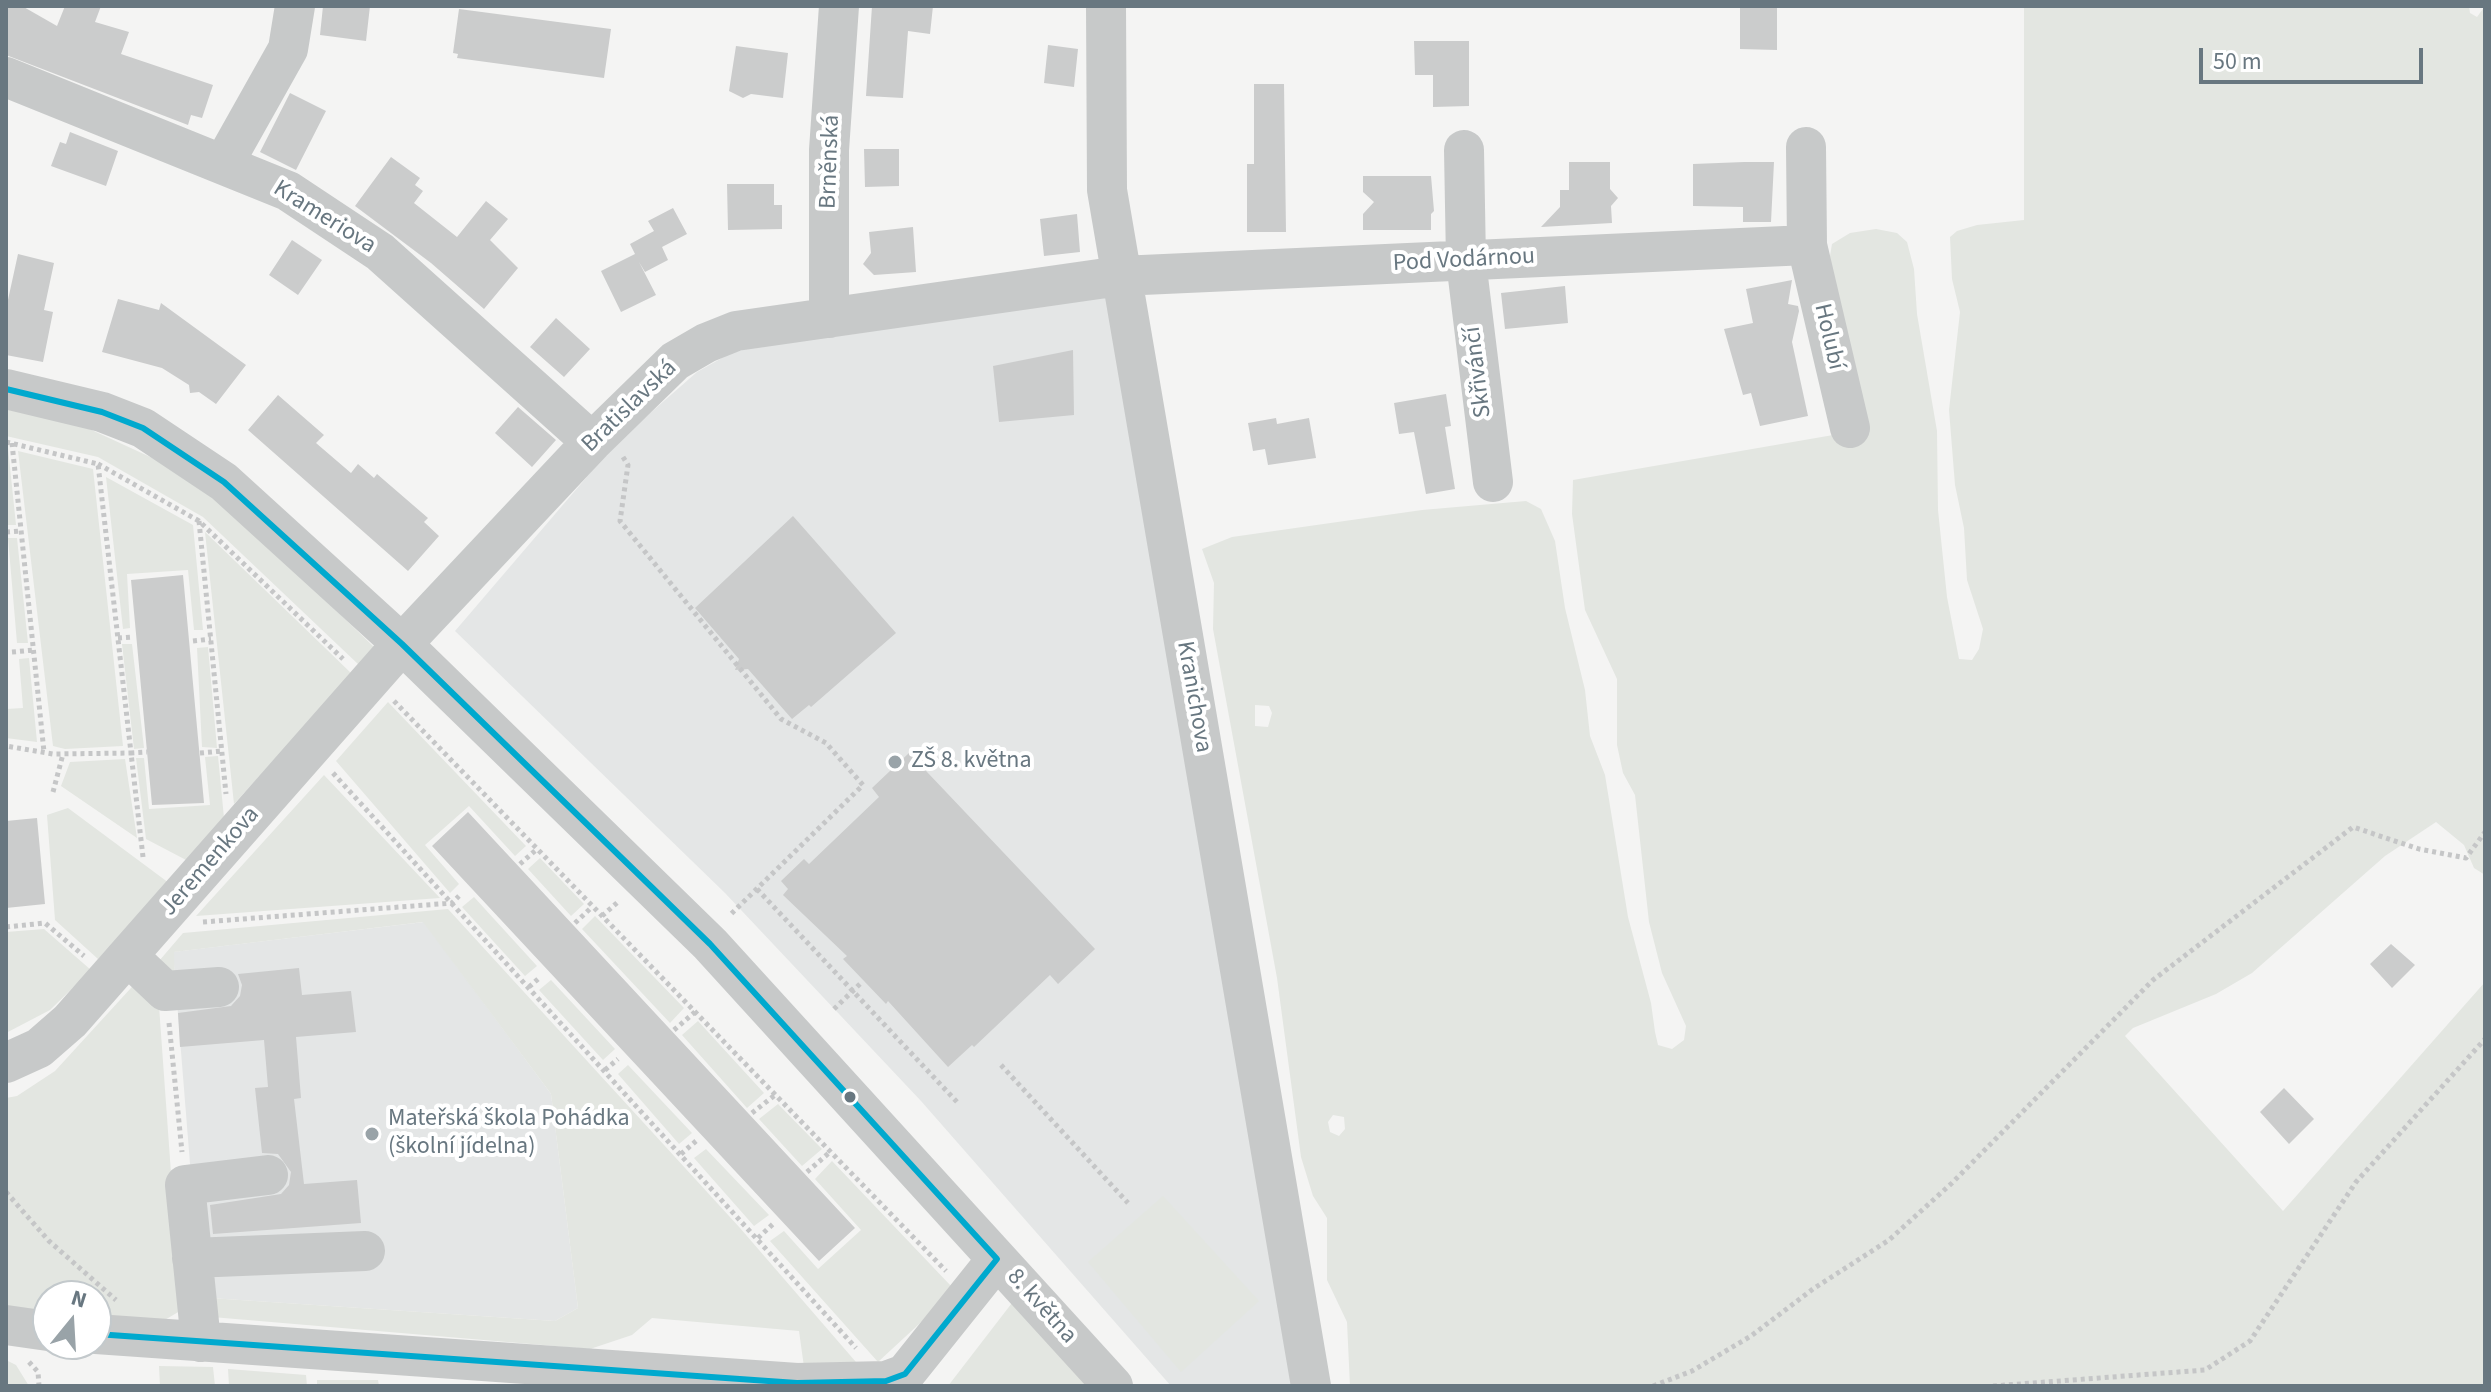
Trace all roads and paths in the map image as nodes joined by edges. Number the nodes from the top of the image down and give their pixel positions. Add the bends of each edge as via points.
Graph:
1 (295, 6) edge
2 (1106, 6) edge
3 (834, 7) edge
4 (6, 77) edge
5 (1806, 147) dead end
6 (1464, 150) dead end
7 (224, 163) junction
8 (1807, 245) junction
9 (1466, 261) junction
10 (1120, 276) junction
11 (829, 318) junction
12 (6, 389) edge
13 (1850, 428) dead end
14 (597, 436) junction
15 (9, 443) edge
16 (98, 464) junction
17 (1493, 482) dead end
18 (199, 521) junction
19 (21, 531) junction
20 (6, 532) edge
21 (132, 637) dead end
22 (118, 638) junction
23 (211, 639) junction
24 (193, 641) dead end
25 (402, 644) junction
26 (34, 650) junction
27 (12, 652) dead end
28 (348, 663) dead end
29 (387, 694) dead end
30 (6, 746) edge
31 (222, 751) junction
32 (44, 752) junction
33 (147, 752) dead end
34 (131, 753) junction
35 (200, 753) dead end
36 (63, 754) junction
37 (324, 763) dead end
38 (53, 792) dead end
39 (227, 805) dead end
40 (2485, 832) edge
41 (537, 849) junction
42 (143, 857) dead end
43 (520, 864) dead end
44 (757, 889) junction
45 (459, 896) dead end
46 (452, 903) junction
47 (592, 907) junction
48 (724, 921) dead end
49 (192, 923) dead end
50 (575, 923) dead end
51 (6, 927) edge
52 (128, 956) junction
53 (86, 958) dead end
54 (538, 979) dead end
55 (861, 983) dead end
56 (219, 987) dead end
57 (529, 987) junction
58 (165, 991) junction
59 (853, 991) junction
60 (834, 1009) dead end
61 (695, 1012) junction
62 (674, 1030) dead end
63 (2485, 1039) edge
64 (618, 1059) dead end
65 (6, 1063) edge
66 (1001, 1065) dead end
67 (605, 1070) junction
68 (775, 1095) junction
69 (958, 1103) dead end
70 (752, 1113) dead end
71 (696, 1141) dead end
72 (830, 1152) junction
73 (681, 1154) junction
74 (807, 1172) dead end
75 (268, 1175) dead end
76 (185, 1185) junction
77 (6, 1192) edge
78 (1128, 1203) dead end
79 (774, 1223) dead end
80 (758, 1238) junction
81 (365, 1251) dead end
82 (192, 1258) junction
83 (997, 1259) junction
84 (968, 1294) junction
85 (127, 1311) dead end
86 (6, 1325) edge
87 (32, 1329) edge
88 (112, 1335) edge
89 (201, 1342) junction
90 (886, 1381) junction
91 (1113, 1386) edge
92 (1311, 1386) edge
93 (1653, 1386) edge
94 (1993, 1386) edge

1 - 7 street via 288,49
2 - 10 street, Kranichova via 1107,190
3 - 11 street, Brněnská
4 - 7 street, Krameriova
5 - 8 street, Holubí
6 - 9 street, Skřivánčí
7 - 14 street, Krameriova via 288,191 380,252
8 - 9 street, Pod Vodárnou
8 - 13 street, Holubí
9 - 10 street, Pod Vodárnou
9 - 17 street, Skřivánčí
10 - 11 street, Bratislavská
10 - 92 street, Kranichova
11 - 14 street, Bratislavská via 736,331 706,343 675,361
12 - 25 street, 8. května via 102,412 178,448 224,482
14 - 25 street, Bratislavská
14 - 44 path via 628,465 620,521 781,719 826,743 863,785
15 - 16 path
15 - 19 path
16 - 18 path
16 - 22 path
18 - 23 path
18 - 28 path
19 - 20 path
19 - 26 path
21 - 22 path
22 - 34 path
23 - 24 path
23 - 31 path
25 - 52 street, Jeremenkova
25 - 83 street, 8. května via 710,944
26 - 27 path
26 - 32 path
29 - 41 path
30 - 32 path
31 - 35 path
31 - 39 path
32 - 36 path
33 - 34 path
34 - 36 path
34 - 42 path
36 - 38 path
37 - 46 path
40 - 93 path via 2466,858 2353,827 2153,980 1889,1240 1751,1336 1692,1371
41 - 43 path
41 - 47 path
44 - 48 path
44 - 59 path
45 - 46 path
46 - 49 path
46 - 57 path
47 - 50 path
47 - 61 path
51 - 53 path via 45,923
52 - 58 street
52 - 65 street, Jeremenkova via 70,1021 39,1048
54 - 57 path
55 - 59 path
56 - 58 street
57 - 67 path
58 - 76 path
59 - 60 path
59 - 69 path
61 - 62 path
61 - 68 path
63 - 94 path via 2356,1182 2250,1341 2205,1370
64 - 67 path
66 - 78 path
67 - 73 path
68 - 70 path
68 - 72 path
71 - 73 path
72 - 74 path
72 - 84 path
73 - 80 path
75 - 76 street
76 - 82 street
77 - 85 path via 49,1241
79 - 80 path
80 - 90 path
81 - 82 street
82 - 89 street
83 - 84 street
83 - 91 street, 8. května
84 - 90 street via 905,1374
86 - 87 street
88 - 89 street
89 - 90 street via 797,1383

